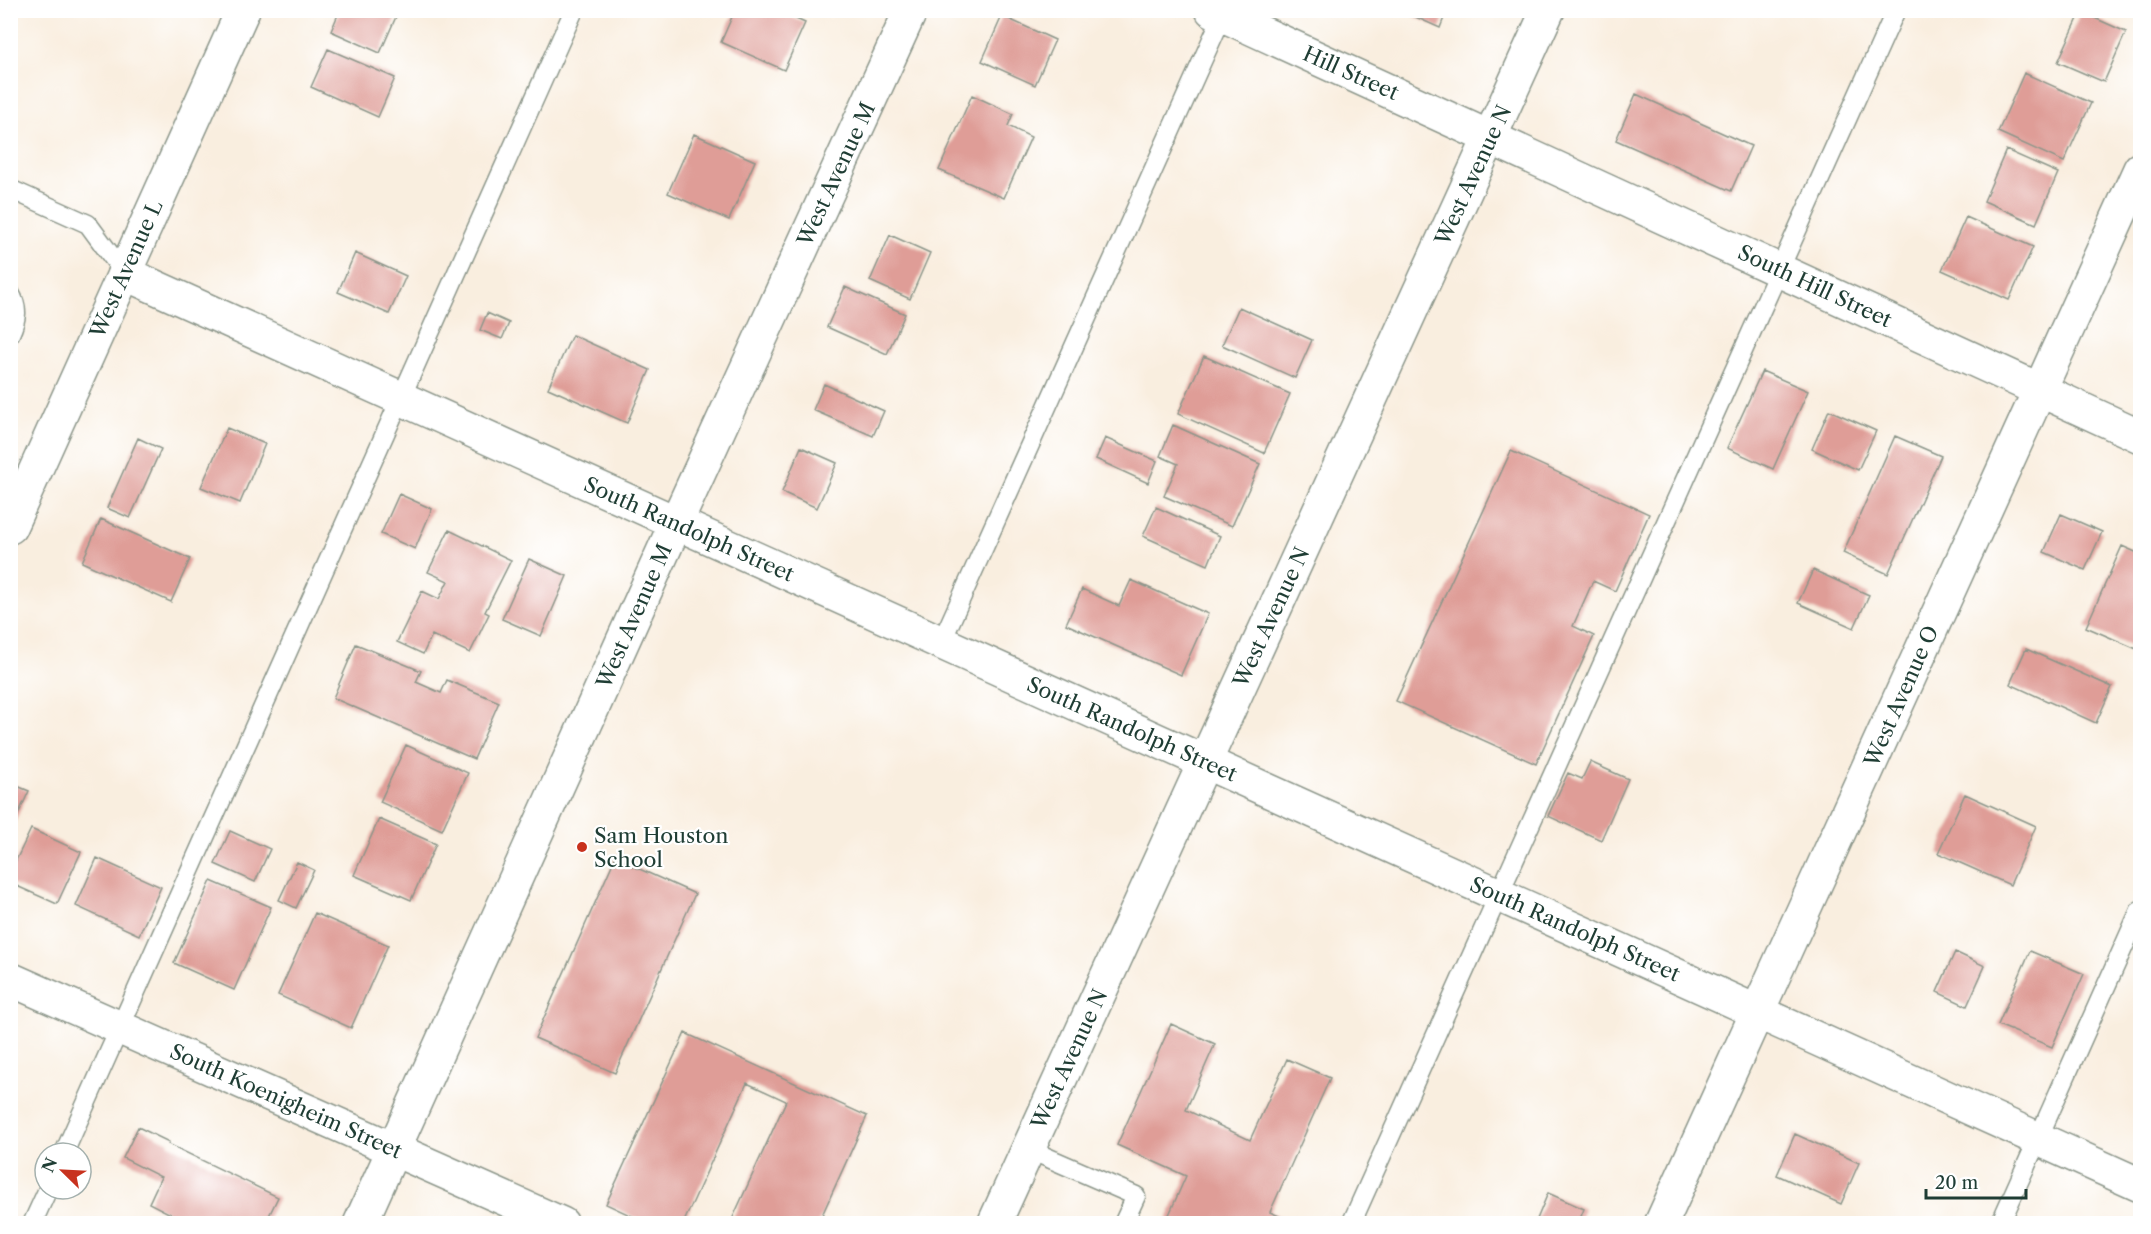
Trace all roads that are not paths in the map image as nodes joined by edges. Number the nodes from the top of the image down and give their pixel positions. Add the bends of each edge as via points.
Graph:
1 (243, 10) edge
2 (574, 10) edge
3 (911, 10) edge
4 (1548, 10) edge
5 (1896, 10) edge
6 (1220, 12) edge
7 (1490, 136) junction
8 (2140, 170) edge
9 (10, 189) edge
10 (1779, 270) junction
11 (124, 273) junction
12 (10, 293) edge
13 (10, 334) edge
14 (2040, 390) junction
15 (401, 399) junction
16 (2140, 436) edge
17 (676, 523) junction
18 (10, 527) edge
19 (941, 643) junction
20 (1205, 762) junction
21 (1498, 895) junction
22 (2140, 910) edge
23 (10, 979) edge
24 (1757, 1012) junction
25 (120, 1027) junction
26 (2038, 1138) junction
27 (69, 1141) edge
28 (394, 1149) junction
29 (1028, 1149) junction
30 (2140, 1185) edge
31 (43, 1201) edge
32 (32, 1224) edge
33 (360, 1224) edge
34 (562, 1224) edge
35 (994, 1224) edge
36 (1123, 1224) edge
37 (1351, 1224) edge
38 (1661, 1224) edge
39 (2000, 1224) edge

1 - 11 street, West Avenue L
2 - 15 lane
3 - 17 street, West Avenue M
4 - 7 street, West Avenue N
5 - 10 lane
6 - 7 street, Hill Street
6 - 19 lane
7 - 10 street, South Hill Street
7 - 20 street, West Avenue N
8 - 14 street, West Avenue O
9 - 11 lane via 88,224
10 - 14 street, South Hill Street
10 - 21 lane
11 - 15 street, South Randolph Street
11 - 18 street, West Avenue L
12 - 13 lane via 17,307
14 - 16 street, South Hill Street
14 - 24 street, West Avenue O
15 - 17 street, South Randolph Street
15 - 25 lane
17 - 19 street, South Randolph Street
17 - 28 street, West Avenue M
19 - 20 street, South Randolph Street
20 - 21 street, South Randolph Street
20 - 29 street, West Avenue N
21 - 24 street, South Randolph Street
21 - 37 lane
22 - 26 lane
23 - 25 street, South Koenigheim Street
24 - 26 street, South Randolph Street
24 - 38 street, West Avenue O
25 - 27 lane
25 - 28 street, South Koenigheim Street
26 - 30 street, South Randolph Street
26 - 39 lane
28 - 33 street, West Avenue M
28 - 34 street, South Koenigheim Street
29 - 35 street, West Avenue N
29 - 36 lane via 1136,1196
31 - 32 lane

